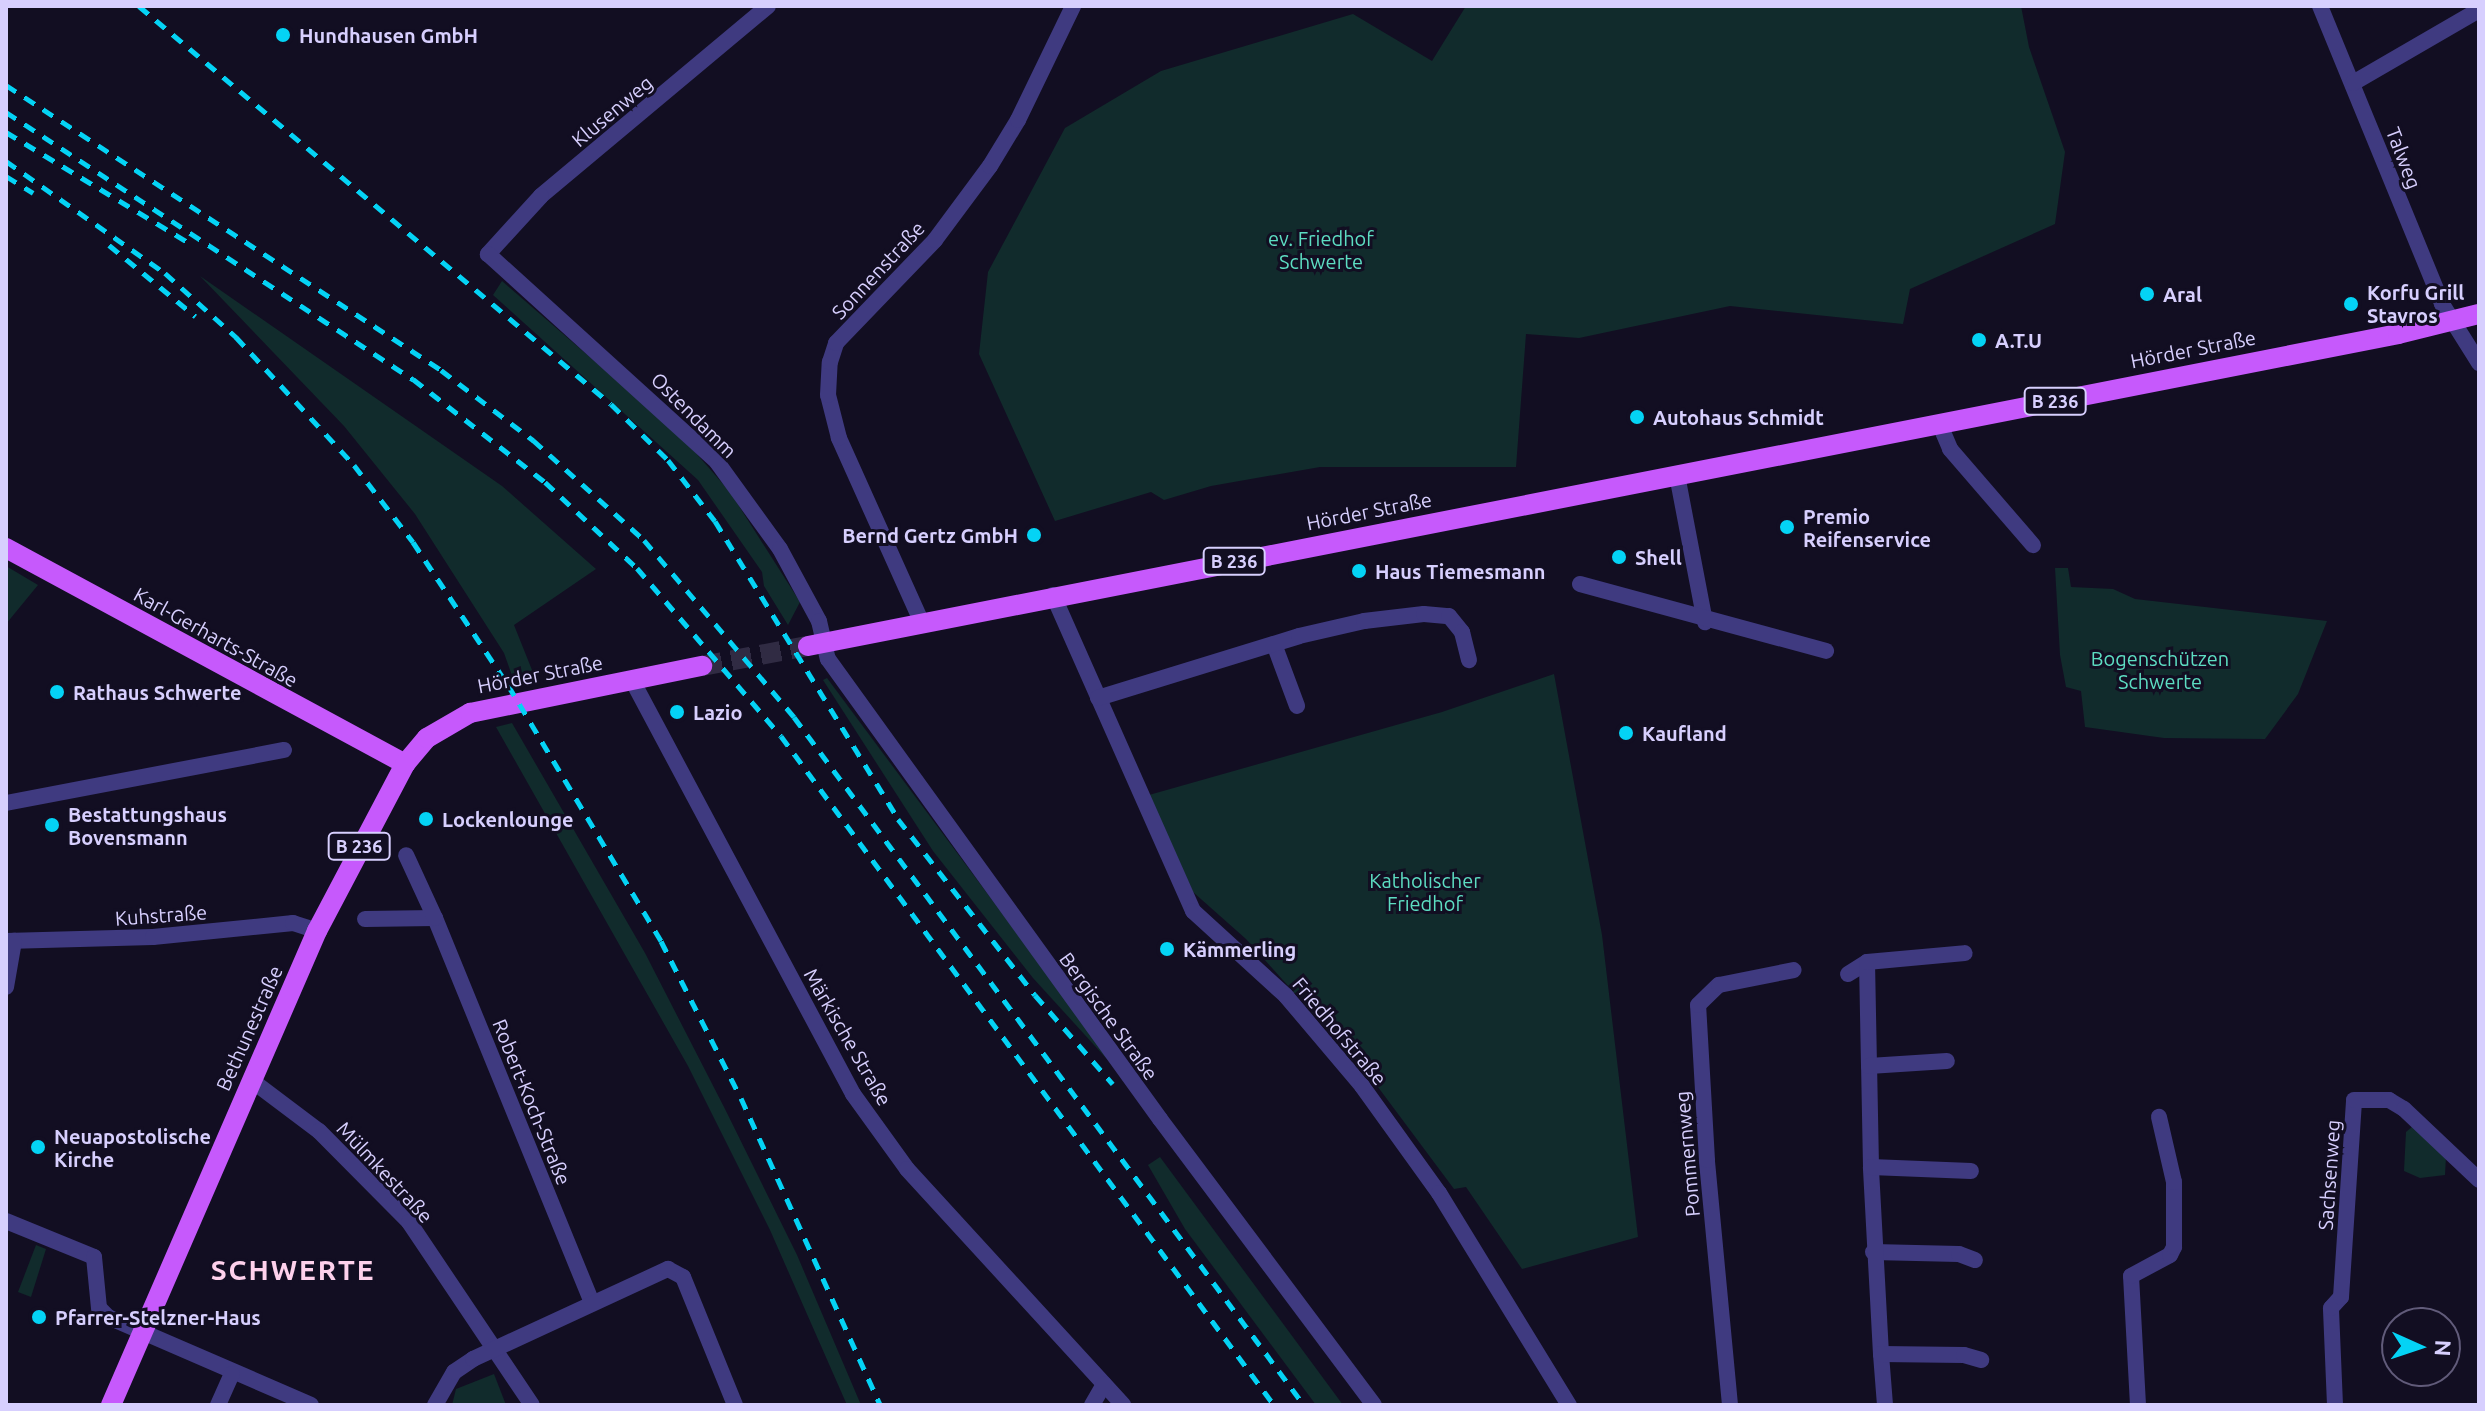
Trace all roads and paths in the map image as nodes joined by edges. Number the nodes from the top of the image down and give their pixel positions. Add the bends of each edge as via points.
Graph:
1 (768, 6) edge
2 (1073, 6) edge
3 (2320, 6) edge
4 (2479, 10) edge
5 (2353, 83) junction
6 (488, 254) joint
7 (2479, 314) edge
8 (2479, 321) edge
9 (2455, 322) junction
10 (2479, 363) edge
11 (1940, 425) junction
12 (1677, 475) junction
13 (2033, 545) dead end
14 (6, 548) edge
15 (1580, 584) dead end
16 (1053, 595) junction
17 (1705, 622) junction
18 (922, 623) junction
19 (816, 644) junction
20 (1274, 644) junction
21 (1826, 651) dead end
22 (1469, 660) dead end
23 (702, 666) tunnel mouth
24 (632, 680) junction
25 (1098, 698) junction
26 (1297, 706) dead end
27 (284, 750) dead end
28 (405, 764) junction
29 (6, 803) edge
30 (406, 855) dead end
31 (435, 918) junction
32 (365, 919) dead end
33 (317, 931) junction
34 (10, 941) edge
35 (1965, 953) dead end
36 (1867, 962) junction
37 (1794, 970) dead end
38 (1848, 974) dead end
39 (6, 987) edge
40 (1947, 1061) dead end
41 (1869, 1066) junction
42 (251, 1080) junction
43 (2159, 1117) dead end
44 (1871, 1167) junction
45 (1971, 1171) dead end
46 (2479, 1180) edge
47 (6, 1221) edge
48 (1873, 1252) junction
49 (1975, 1260) dead end
50 (591, 1301) junction
51 (142, 1334) junction
52 (495, 1351) junction
53 (1881, 1354) junction
54 (1981, 1360) dead end
55 (232, 1374) junction
56 (1104, 1384) junction
57 (111, 1405) edge
58 (218, 1405) edge
59 (311, 1405) edge
60 (435, 1405) edge
61 (532, 1405) edge
62 (735, 1405) edge
63 (1092, 1405) edge
64 (1123, 1405) edge
65 (1374, 1405) edge
66 (1569, 1405) edge
67 (1730, 1405) edge
68 (1885, 1405) edge
69 (2138, 1405) edge
70 (2335, 1405) edge

1 - 6 street, Klusenweg via 541,196
2 - 18 street, Sonnenstraße via 990,166 935,240 836,343 830,362 828,395 839,438
3 - 5 street, Talweg
4 - 5 street
5 - 9 street, Talweg via 2442,304
6 - 19 street, Ostendamm via 717,462 780,549 819,621
7 - 9 main road, Hörder Straße / B 236
8 - 9 main road, Hörder Straße / B 236
9 - 10 street, Talweg
9 - 11 main road, Hörder Straße / B 236
11 - 12 main road, Hörder Straße / B 236
11 - 13 street via 1950,449
12 - 16 main road, Hörder Straße / B 236
12 - 17 street
14 - 28 main road, Karl-Gerharts-Straße
15 - 17 street
16 - 18 main road, Hörder Straße / B 236
16 - 25 street, Friedhofstraße
17 - 21 street
18 - 19 main road, Hörder Straße / B 236
19 - 65 street, Bergische Straße
20 - 22 street via 1364,621 1449,616 1462,632
20 - 25 street
20 - 26 street
23 - 24 main road, Hörder Straße / B 236
24 - 28 main road, Hörder Straße / B 236 via 470,713 427,738
24 - 56 street, Märkische Straße via 853,1094 907,1169
25 - 66 street, Friedhofstraße via 1193,911 1286,996 1362,1086 1439,1193
27 - 29 street
28 - 33 main road, Bethunestraße / B 236
30 - 31 street, Robert-Koch-Straße
31 - 32 street
31 - 50 street, Robert-Koch-Straße
33 - 34 street, Kuhstraße via 293,923 153,937
33 - 42 main road, Bethunestraße / B 236
34 - 39 street
35 - 36 street
36 - 38 street
36 - 41 street
37 - 67 street, Pommernweg via 1719,985 1698,1005
40 - 41 street
41 - 44 street
42 - 51 main road, Bethunestraße / B 236
42 - 52 street, Mülmkestraße via 319,1131 409,1222
43 - 69 street via 2174,1182 2174,1247 2170,1255 2131,1276
44 - 45 street
44 - 48 street
46 - 70 street, Sachsenweg via 2404,1109 2389,1100 2354,1100 2341,1297 2331,1308
47 - 51 street via 94,1257 99,1308
48 - 49 street via 1959,1254
48 - 53 street
50 - 52 street
50 - 62 street via 668,1269 677,1271
51 - 55 street
51 - 57 main road, Bethunestraße / B 236
52 - 60 street via 454,1372
52 - 61 street, Mülmkestraße
53 - 54 street
53 - 68 street
55 - 58 street
55 - 59 street
56 - 63 street
56 - 64 street, Märkische Straße

